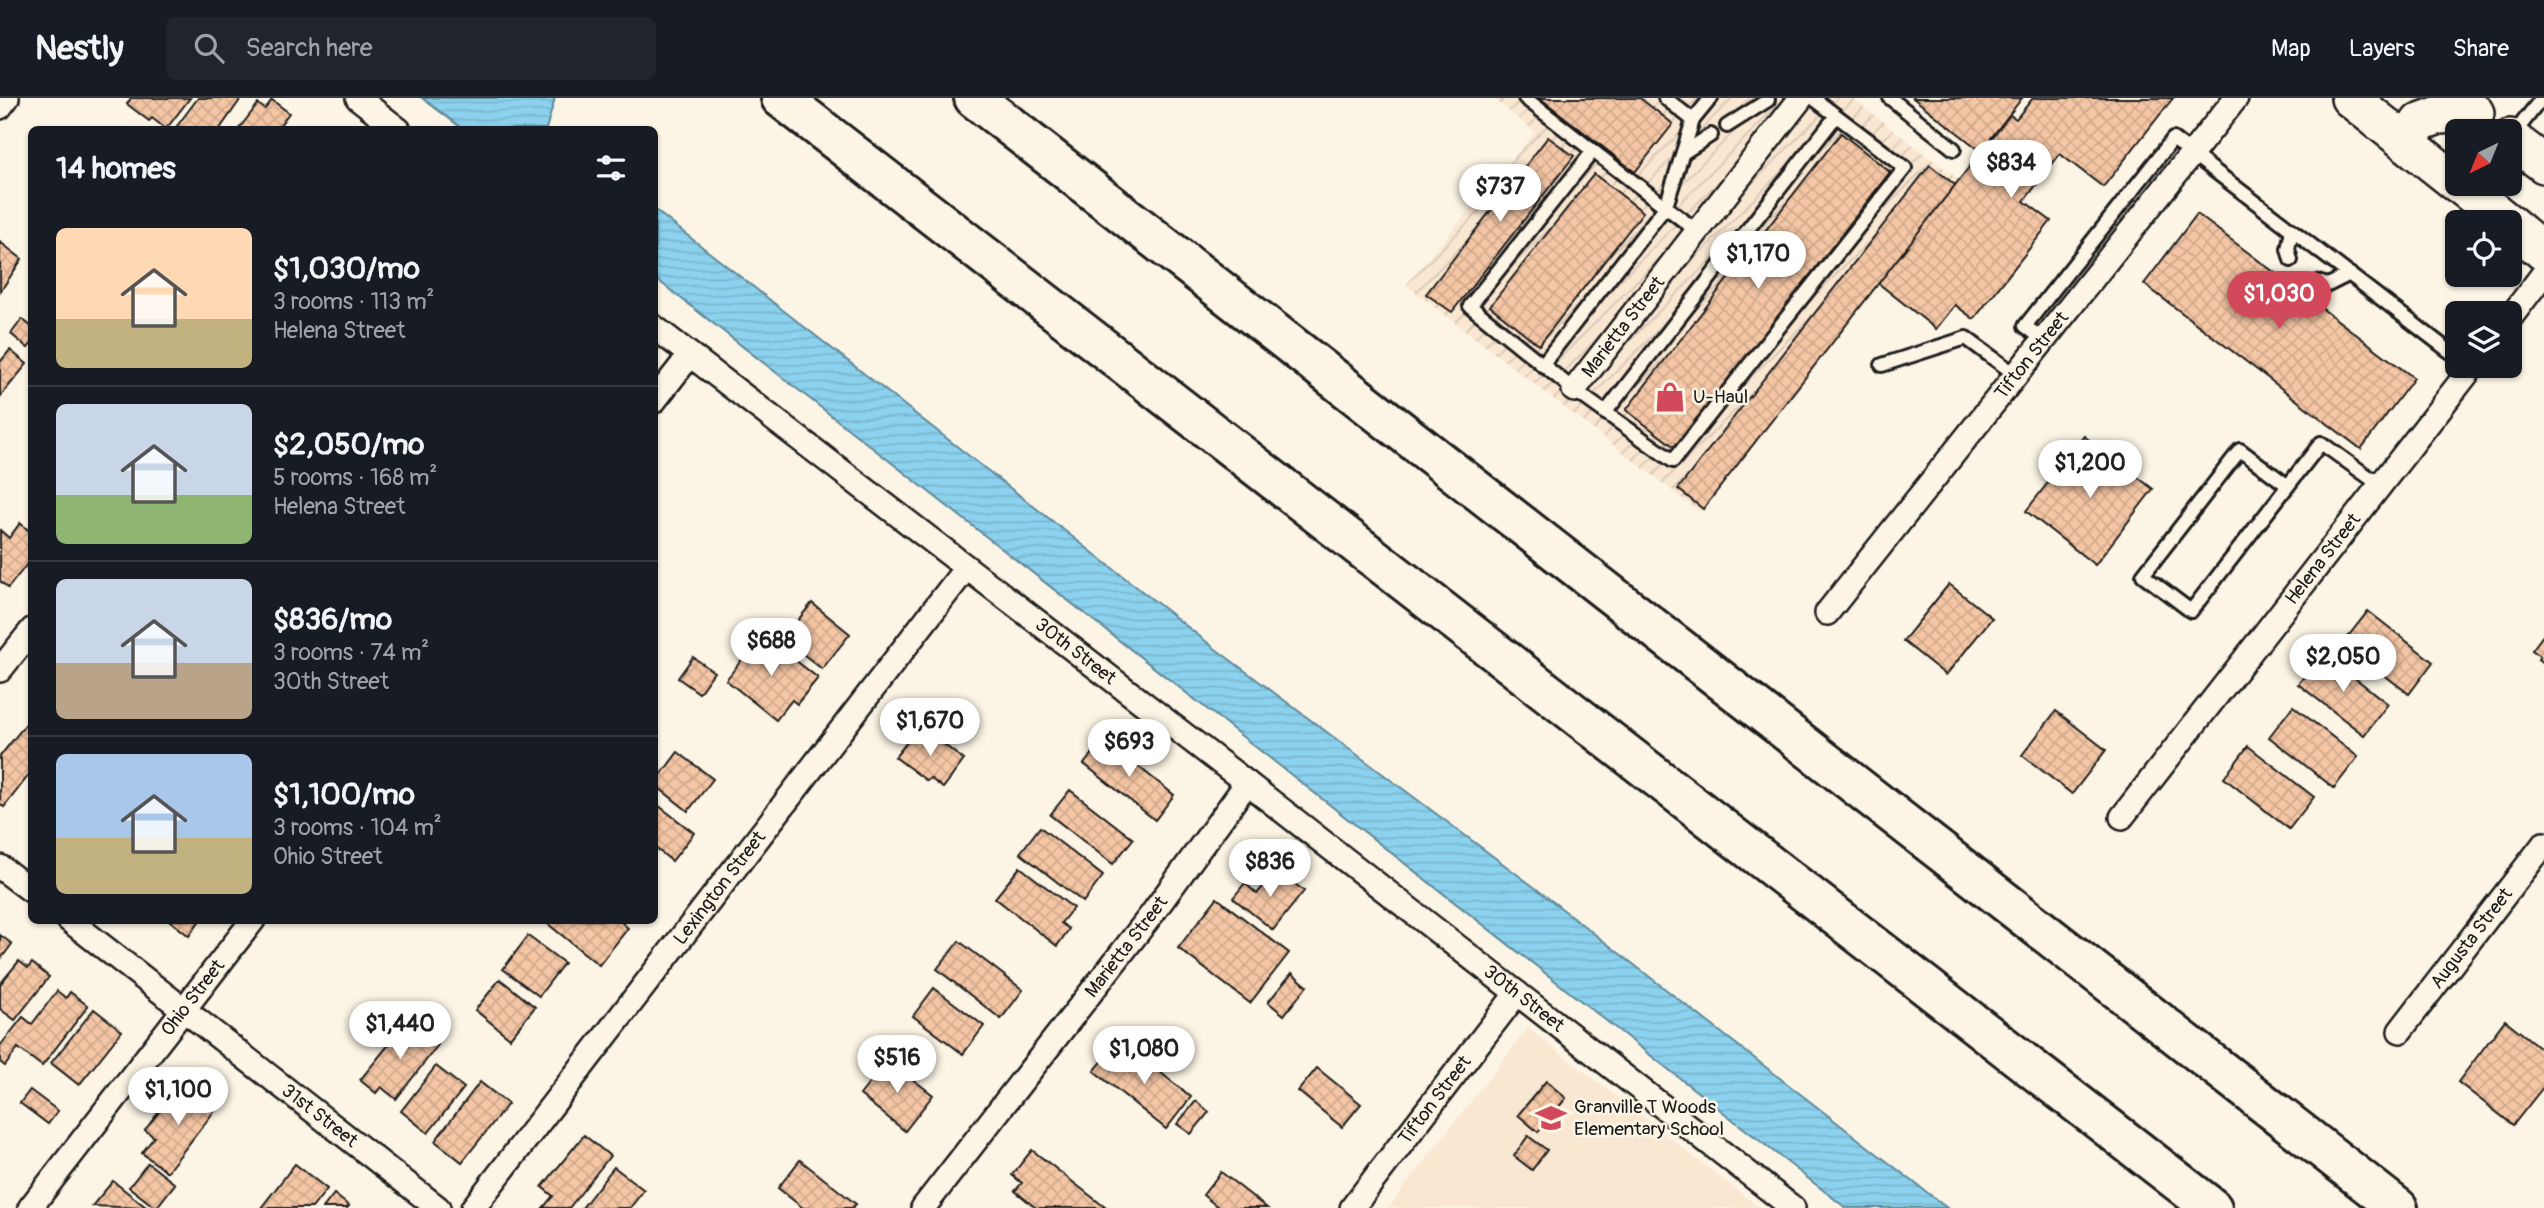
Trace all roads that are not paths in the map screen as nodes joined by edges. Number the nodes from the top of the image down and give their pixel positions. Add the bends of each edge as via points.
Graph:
1 (7, 98) edge
2 (358, 98) edge
3 (780, 98) edge
4 (974, 98) edge
5 (1525, 98) edge
6 (1665, 98) edge
7 (1711, 98) edge
8 (1813, 98) edge
9 (1890, 98) edge
10 (2236, 98) edge
11 (2350, 98) edge
12 (2542, 98) edge
13 (1767, 99) edge
14 (1794, 106) edge
15 (0, 107) edge
16 (2477, 114) edge
17 (1836, 116) junction
18 (1693, 120) junction
19 (2522, 123) edge
20 (394, 126) edge
21 (1727, 126) dead end
22 (1711, 135) dead end
23 (2406, 142) junction
24 (2522, 147) edge
25 (1954, 149) dead end
26 (1593, 151) junction
27 (1682, 153) junction
28 (2193, 153) junction
29 (2544, 164) edge
30 (2445, 173) edge
31 (2474, 196) edge
32 (1666, 206) junction
33 (2492, 210) edge
34 (2292, 230) junction
35 (1698, 231) junction
36 (2522, 234) edge
37 (2544, 252) edge
38 (2291, 260) dead end
39 (2544, 273) edge
40 (2350, 274) junction
41 (2318, 282) dead end
42 (2522, 302) edge
43 (658, 330) edge
44 (2445, 347) edge
45 (690, 355) junction
46 (1542, 365) junction
47 (1882, 365) dead end
48 (2016, 375) junction
49 (2457, 378) edge
50 (1574, 390) junction
51 (658, 396) edge
52 (1605, 413) junction
53 (2380, 485) junction
54 (2288, 486) junction
55 (966, 568) junction
56 (1828, 613) dead end
57 (28, 635) edge
58 (0, 670) edge
59 (1247, 783) junction
60 (2122, 817) dead end
61 (2544, 844) edge
62 (0, 867) edge
63 (28, 888) edge
64 (74, 924) edge
65 (250, 924) edge
66 (1517, 993) junction
67 (184, 1010) junction
68 (2400, 1031) dead end
69 (30, 1208) edge
70 (438, 1208) edge
71 (473, 1208) edge
72 (923, 1208) edge
73 (1352, 1208) edge
74 (1793, 1208) edge
75 (2212, 1208) edge
76 (2398, 1208) edge

1 - 15 street
2 - 20 street
3 - 75 highway
4 - 76 highway
5 - 26 lane
6 - 18 lane
7 - 18 lane
8 - 17 lane
9 - 25 lane
10 - 28 street, Tifton Street
11 - 23 main road
12 - 19 lane
13 - 14 lane
13 - 21 lane
14 - 35 street, Marietta Street
16 - 23 main road via 2439,115 2420,122
17 - 52 lane
17 - 52 lane via 1905,168 1673,461
18 - 27 lane
22 - 27 lane
23 - 30 main road
24 - 29 main road
26 - 32 lane
26 - 46 lane via 1470,306
27 - 32 lane
28 - 34 lane
28 - 48 street, Tifton Street
31 - 33 main road
32 - 35 lane
32 - 46 lane
34 - 38 lane
34 - 40 lane
35 - 50 street, Marietta Street
36 - 37 main road
39 - 42 street
40 - 41 lane via 2328,285
40 - 44 lane
43 - 45 street, 30th Street
45 - 51 street
45 - 55 street, 30th Street
46 - 50 lane
47 - 48 lane via 1966,338
48 - 56 street, Tifton Street
49 - 53 street, Helena Street
50 - 52 lane
53 - 54 lane via 2321,443
53 - 60 street, Helena Street
54 - 54 lane via 2191,611 2143,575 2240,450
55 - 59 street, 30th Street
55 - 71 street, Lexington Street
57 - 58 street
59 - 66 street, 30th Street
59 - 72 street, Marietta Street via 1152,914
61 - 68 street, Augusta Street
62 - 63 street
64 - 67 street, 31st Street
65 - 67 street, Ohio Street
66 - 73 street, Tifton Street
66 - 74 street, 30th Street
67 - 69 street, Ohio Street
67 - 70 street, 31st Street

